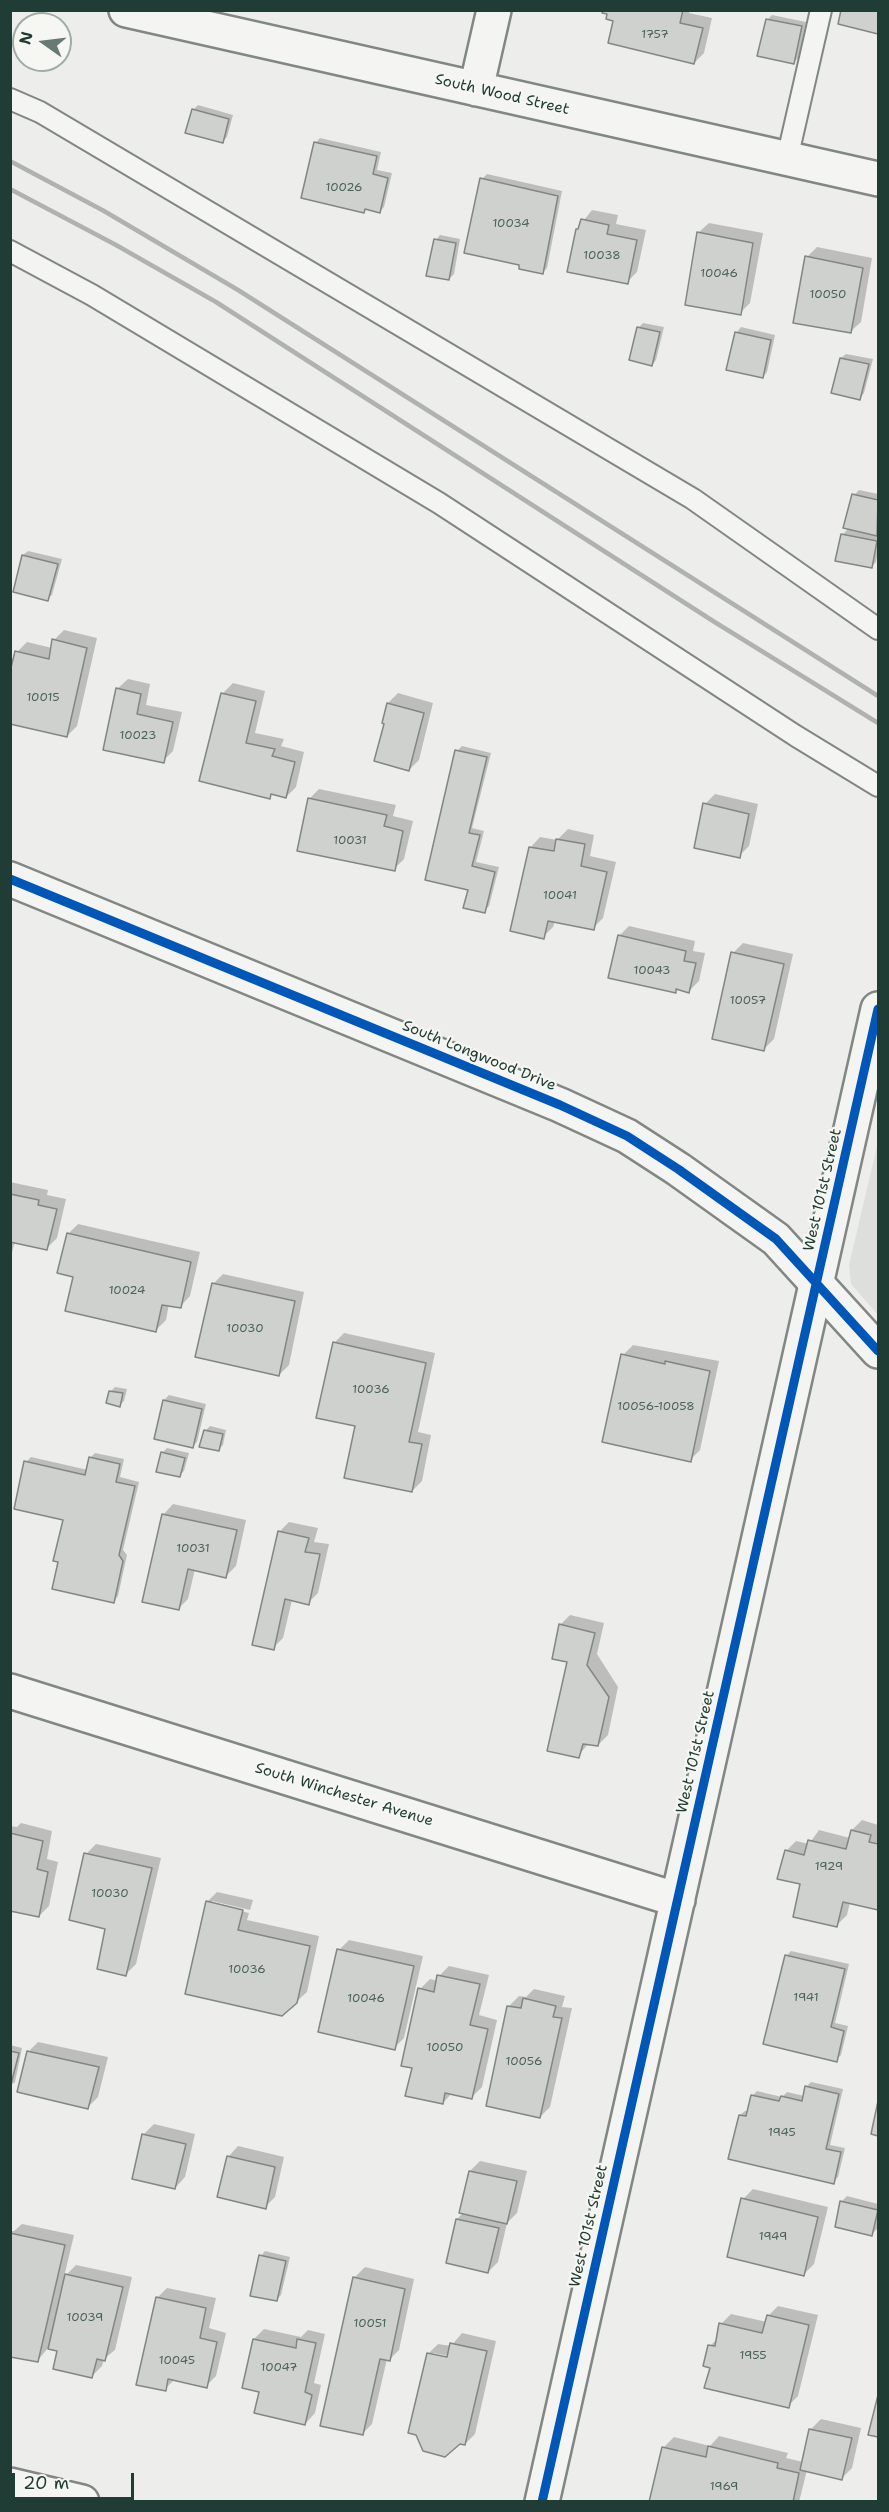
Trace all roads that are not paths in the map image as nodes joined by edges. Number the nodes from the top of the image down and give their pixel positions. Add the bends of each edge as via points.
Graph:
1 (126, 10) edge
2 (494, 10) edge
3 (821, 10) edge
4 (476, 89) junction
5 (10, 99) edge
6 (787, 159) junction
7 (879, 179) edge
8 (10, 251) edge
9 (879, 629) edge
10 (879, 786) edge
11 (10, 879) edge
12 (879, 1009) edge
13 (817, 1282) junction
14 (879, 1351) edge
15 (10, 1691) edge
16 (678, 1900) junction
17 (10, 2485) edge
18 (82, 2502) edge
19 (542, 2502) edge

1 - 4 street, South Wood Street
2 - 4 street
3 - 6 lane
4 - 6 street, South Wood Street
5 - 9 lane via 50,118 693,499
6 - 7 street, South Wood Street
8 - 10 lane via 92,295 439,503 795,736
11 - 13 street, South Longwood Drive via 627,1136 776,1239
12 - 13 street, West 101st Street
13 - 14 street, South Longwood Drive
13 - 16 street, West 101st Street
15 - 16 street, South Winchester Avenue
16 - 19 street, West 101st Street
17 - 18 street

